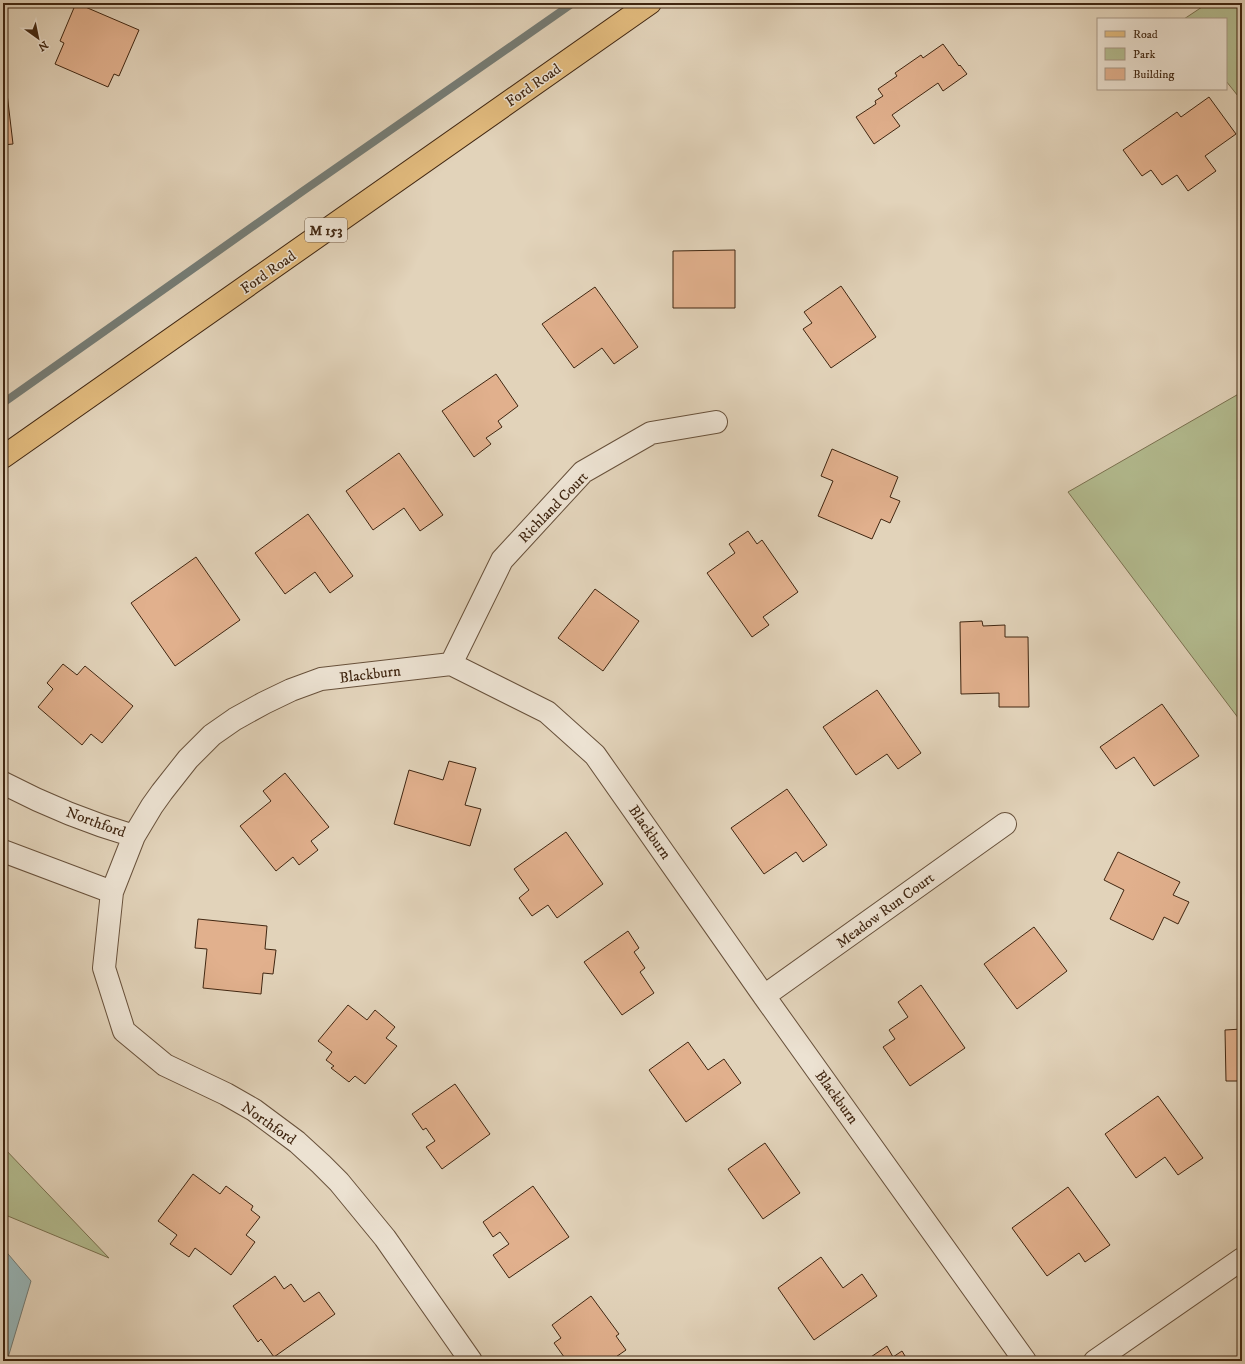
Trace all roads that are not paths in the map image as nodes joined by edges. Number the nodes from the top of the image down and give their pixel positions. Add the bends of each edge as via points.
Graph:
1 (650, 3) edge
2 (716, 422) dead end
3 (3, 457) edge
4 (451, 664) junction
5 (3, 783) edge
6 (1005, 824) dead end
7 (134, 836) junction
8 (3, 850) edge
9 (112, 892) junction
10 (764, 996) junction
11 (1242, 1259) edge
12 (471, 1361) edge
13 (1025, 1361) edge
14 (1095, 1361) edge

1 - 3 main road, Ford Road / M 153
2 - 4 street, Richland Court via 651,433 583,472 502,560
4 - 7 street, Blackburn via 321,679 264,703 212,735 188,759 152,806
4 - 10 street, Blackburn via 547,712 596,756
5 - 7 street, Northford via 33,799
6 - 10 street, Meadow Run Court
7 - 9 street, Northford
8 - 9 street
9 - 12 street, Northford via 104,968 124,1031 166,1065 254,1110 297,1142 321,1164 385,1238
10 - 13 street, Blackburn
11 - 14 street

